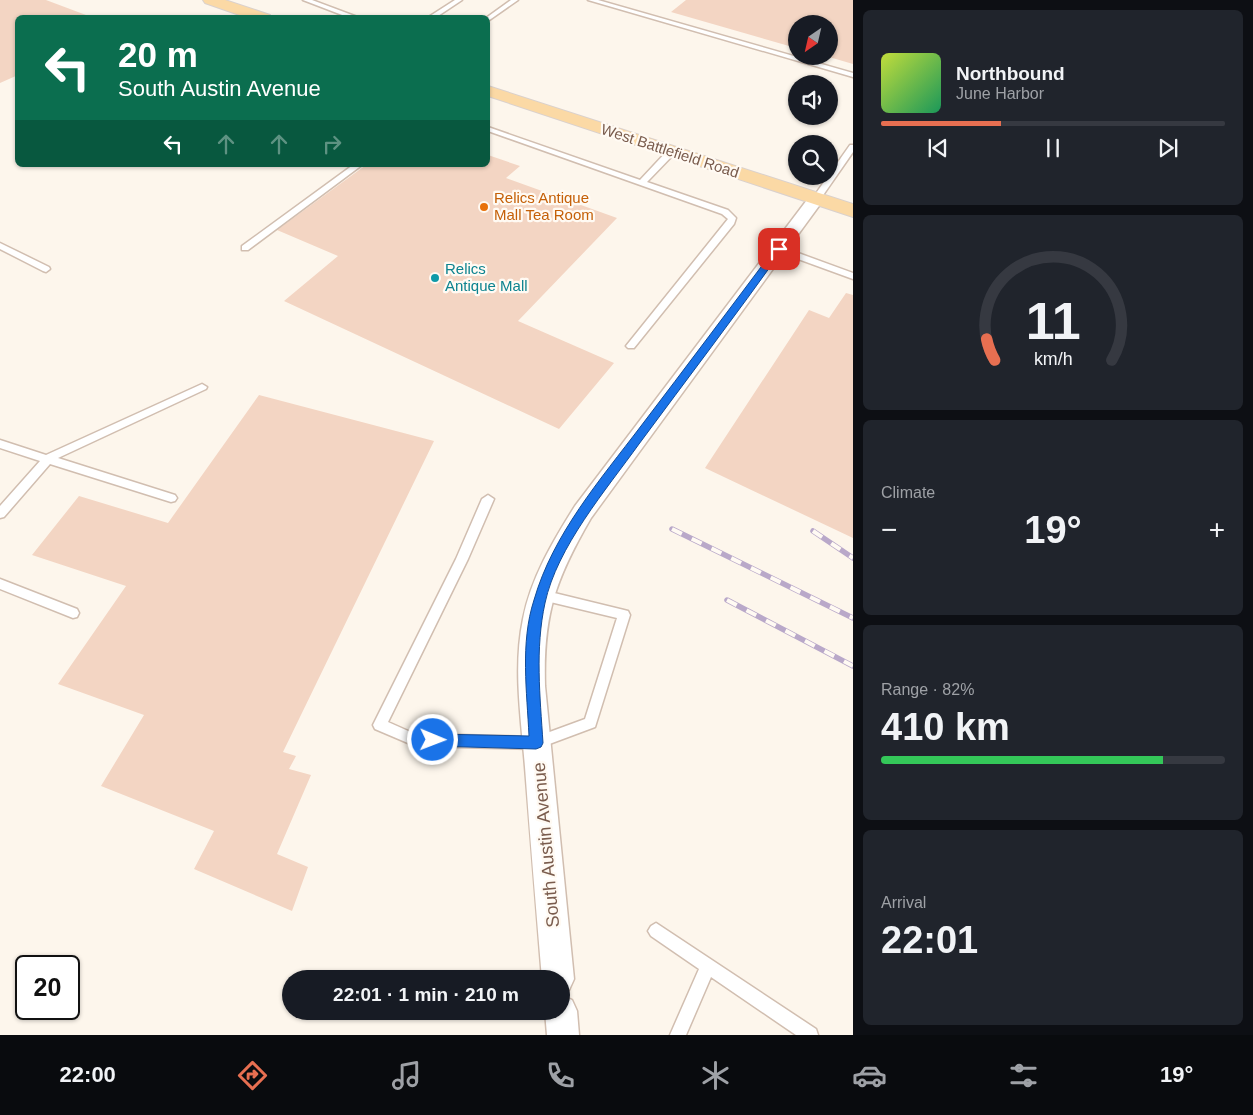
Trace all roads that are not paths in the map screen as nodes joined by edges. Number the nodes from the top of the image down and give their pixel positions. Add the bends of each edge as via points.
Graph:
1 (306, 0) edge
2 (459, 0) edge
3 (515, 0) edge
4 (591, 0) edge
5 (222, 1) edge
6 (257, 15) edge
7 (348, 15) edge
8 (435, 15) edge
9 (490, 18) edge
10 (853, 75) edge
11 (490, 92) edge
12 (490, 131) edge
13 (853, 147) edge
14 (672, 152) junction
15 (355, 167) edge
16 (641, 183) junction
17 (816, 199) junction
18 (853, 211) edge
19 (0, 246) edge
20 (245, 248) dead end
21 (779, 249) junction
22 (46, 269) dead end
23 (853, 276) edge
24 (631, 346) dead end
25 (202, 387) dead end
26 (0, 444) edge
27 (49, 458) junction
28 (171, 498) dead end
29 (488, 499) dead end
30 (0, 514) edge
31 (0, 584) edge
32 (542, 595) junction
33 (73, 613) dead end
34 (536, 743) junction
35 (656, 931) dead end
36 (708, 966) junction
37 (557, 970) edge
38 (561, 1020) edge
39 (563, 1035) edge
40 (678, 1035) edge
41 (810, 1035) edge

1 - 7 lane
2 - 8 lane
3 - 9 lane
4 - 10 lane
5 - 6 main road
11 - 14 main road, West Battlefield Road
12 - 16 lane
13 - 17 lane
14 - 16 lane
14 - 17 main road, West Battlefield Road
15 - 20 lane
16 - 24 lane via 724,212 732,218
17 - 18 main road, West Battlefield Road
17 - 21 street, South Austin Avenue
19 - 22 lane
21 - 23 lane
21 - 32 street, South Austin Avenue via 583,512 552,566
25 - 27 lane
26 - 27 lane
27 - 28 lane
27 - 30 lane
29 - 34 lane via 462,559 380,724 415,740
31 - 33 lane
32 - 34 street, South Austin Avenue via 533,637
32 - 34 lane via 624,615 590,724
34 - 37 street, South Austin Avenue
35 - 36 lane
36 - 40 lane
36 - 41 lane
38 - 39 street

